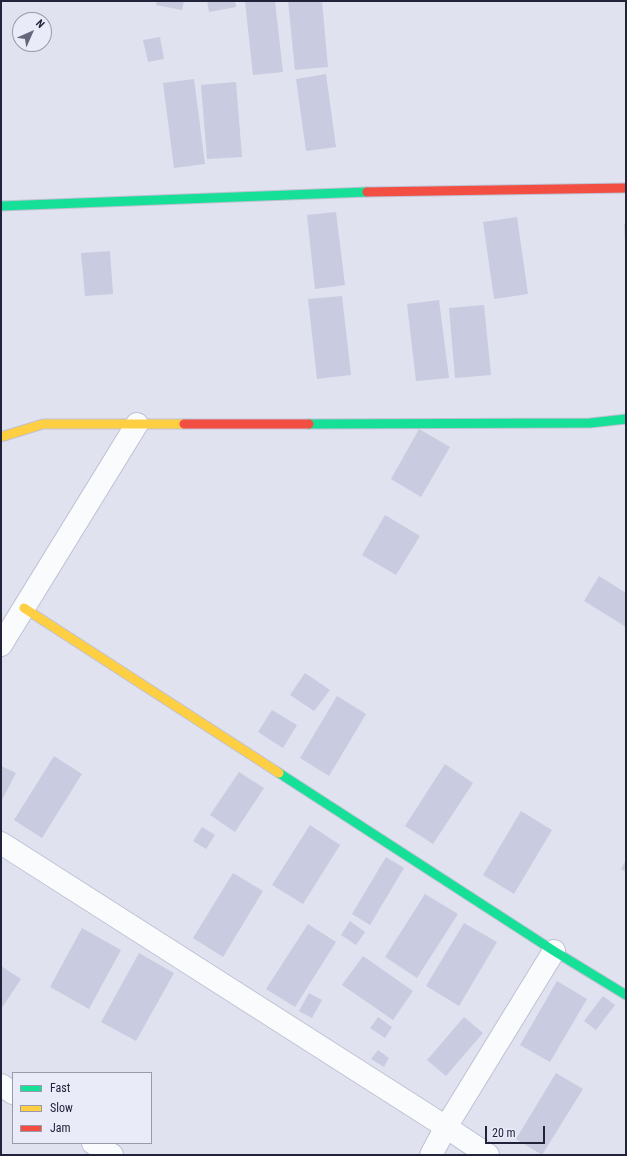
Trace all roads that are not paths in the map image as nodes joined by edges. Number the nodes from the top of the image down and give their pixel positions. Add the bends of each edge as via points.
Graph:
1 (626, 188) edge
2 (1, 206) edge
3 (626, 418) edge
4 (137, 424) junction
5 (1, 437) edge
6 (24, 608) junction
7 (1, 646) edge
8 (1, 843) edge
9 (554, 951) junction
10 (626, 995) edge
11 (1, 1085) edge
12 (12, 1092) edge
13 (446, 1127) junction
14 (95, 1144) edge
15 (112, 1155) edge
16 (431, 1155) edge
17 (488, 1155) edge

1 - 2 street via 338,193
3 - 4 street via 590,423
4 - 5 street via 43,424
4 - 6 street
6 - 7 street
6 - 9 street
8 - 13 street
9 - 10 street
9 - 13 street
11 - 12 street
13 - 16 street
13 - 17 street
14 - 15 street

